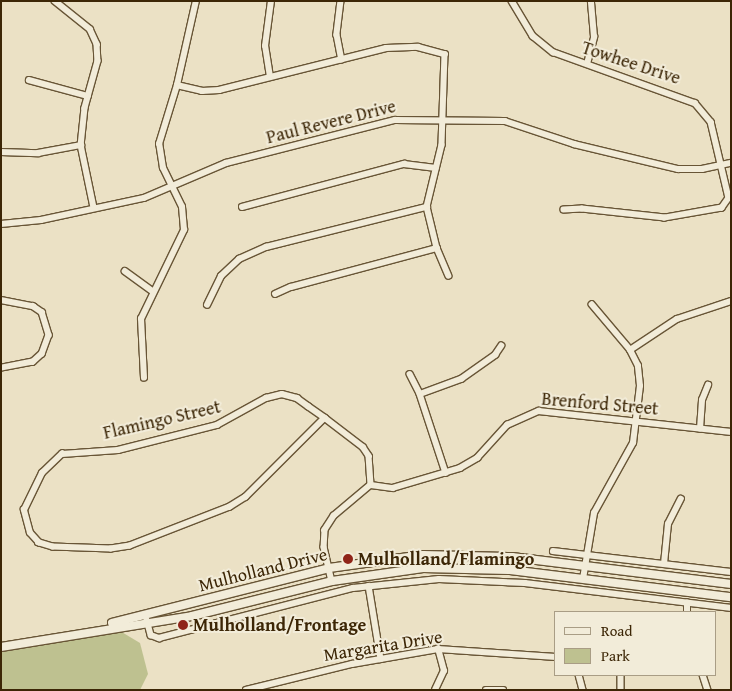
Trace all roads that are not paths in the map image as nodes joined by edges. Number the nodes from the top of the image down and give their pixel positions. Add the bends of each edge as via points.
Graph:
1 (55, 1) edge
2 (196, 1) edge
3 (271, 1) edge
4 (341, 1) edge
5 (512, 1) edge
6 (591, 1) edge
7 (342, 60) junction
8 (586, 64) junction
9 (270, 78) junction
10 (29, 80) dead end
11 (177, 85) junction
12 (88, 96) junction
13 (444, 119) junction
14 (81, 145) junction
15 (1, 152) edge
16 (731, 163) edge
17 (722, 165) junction
18 (436, 168) junction
19 (172, 186) junction
20 (242, 207) dead end
21 (427, 207) junction
22 (94, 208) junction
23 (564, 210) dead end
24 (1, 224) edge
25 (437, 248) junction
26 (125, 271) dead end
27 (449, 276) dead end
28 (153, 291) junction
29 (275, 294) dead end
30 (1, 300) edge
31 (731, 301) edge
32 (592, 304) dead end
33 (207, 305) dead end
34 (501, 346) dead end
35 (630, 350) junction
36 (1, 368) edge
37 (410, 374) dead end
38 (144, 378) dead end
39 (708, 385) dead end
40 (420, 394) junction
41 (325, 418) junction
42 (636, 422) junction
43 (700, 428) junction
44 (731, 432) edge
45 (446, 473) junction
46 (371, 484) junction
47 (681, 499) dead end
48 (553, 551) dead end
49 (586, 556) junction
50 (664, 564) junction
51 (585, 566) junction
52 (329, 568) junction
53 (731, 572) edge
54 (582, 579) junction
55 (332, 581) junction
56 (731, 584) edge
57 (369, 586) junction
58 (731, 597) edge
59 (687, 603) junction
60 (731, 608) edge
61 (686, 611) edge
62 (146, 619) junction
63 (1, 648) edge
64 (438, 649) junction
65 (554, 657) edge
66 (380, 659) junction
67 (579, 676) edge
68 (621, 676) edge
69 (702, 676) edge
70 (246, 690) edge
71 (435, 690) edge
72 (486, 690) edge
73 (503, 690) edge
74 (583, 690) edge
75 (621, 690) edge
76 (708, 690) edge

1 - 12 street via 90,30 98,44 98,61
2 - 11 street
3 - 9 street via 265,46
4 - 7 street via 337,34
5 - 8 street, Towhee Drive via 524,25 541,43 553,52
6 - 8 street via 594,37
7 - 9 street
7 - 13 street via 401,47 445,54
8 - 17 street, Towhee Drive via 695,103 711,122
9 - 11 street via 211,92
10 - 12 street
11 - 19 street via 160,144 163,168
12 - 14 street
13 - 17 street, Paul Revere Drive via 505,121 574,144 678,169
13 - 18 street
13 - 19 street, Paul Revere Drive via 395,120 226,163
14 - 15 street via 38,153
14 - 22 street
16 - 17 street, Paul Revere Drive
17 - 23 street, Towhee Drive via 729,198 722,208 653,219 582,209
18 - 20 street via 404,164
18 - 21 street
19 - 22 street, Paul Revere Drive via 144,198
19 - 28 street via 182,207 184,230 181,242
21 - 25 street
21 - 33 street via 266,247 239,259 221,276
22 - 24 street, Paul Revere Drive via 41,220
25 - 27 street
25 - 29 street
26 - 28 street
28 - 38 street via 141,319
30 - 36 street via 34,306 42,312 49,335 42,354 33,362
31 - 35 street via 677,319
32 - 35 street
34 - 40 street via 495,355 461,379
35 - 42 street via 638,366 640,386
37 - 40 street
39 - 43 street via 702,400
40 - 45 street
41 - 41 street, Flamingo Street via 297,398 282,394 266,398 217,425 118,450 62,454 42,473 27,499 25,521 39,543 53,547 111,549 130,546 216,514 246,497
41 - 46 street, Flamingo Street via 363,447 372,467
42 - 43 street, Brenford Street
42 - 45 street, Brenford Street via 539,411 507,425 477,458
42 - 49 street via 629,454 594,513
43 - 44 street, Brenford Street
45 - 46 street, Brenford Street via 393,488
46 - 52 street via 328,522 324,539
47 - 50 street via 668,524
48 - 49 street
49 - 50 street
49 - 51 street
50 - 53 street
51 - 52 main road, Mulholland Drive via 453,554 392,558
51 - 54 street
51 - 56 main road, Mulholland Drive
52 - 55 street
52 - 62 main road, Mulholland Drive
54 - 55 main road, Mulholland Drive via 503,569 446,567 387,571
54 - 58 main road, Mulholland Drive
55 - 62 main road, Mulholland Drive via 204,614
57 - 59 street via 417,580 495,580
57 - 62 street via 159,638 151,635
57 - 66 street
59 - 60 street
59 - 61 street
62 - 63 main road, Mulholland Drive
64 - 65 street, Margarita Drive
64 - 66 street, Margarita Drive
64 - 71 street via 444,671
66 - 70 street, Margarita Drive
67 - 74 street
68 - 75 street
69 - 76 street
72 - 73 street

